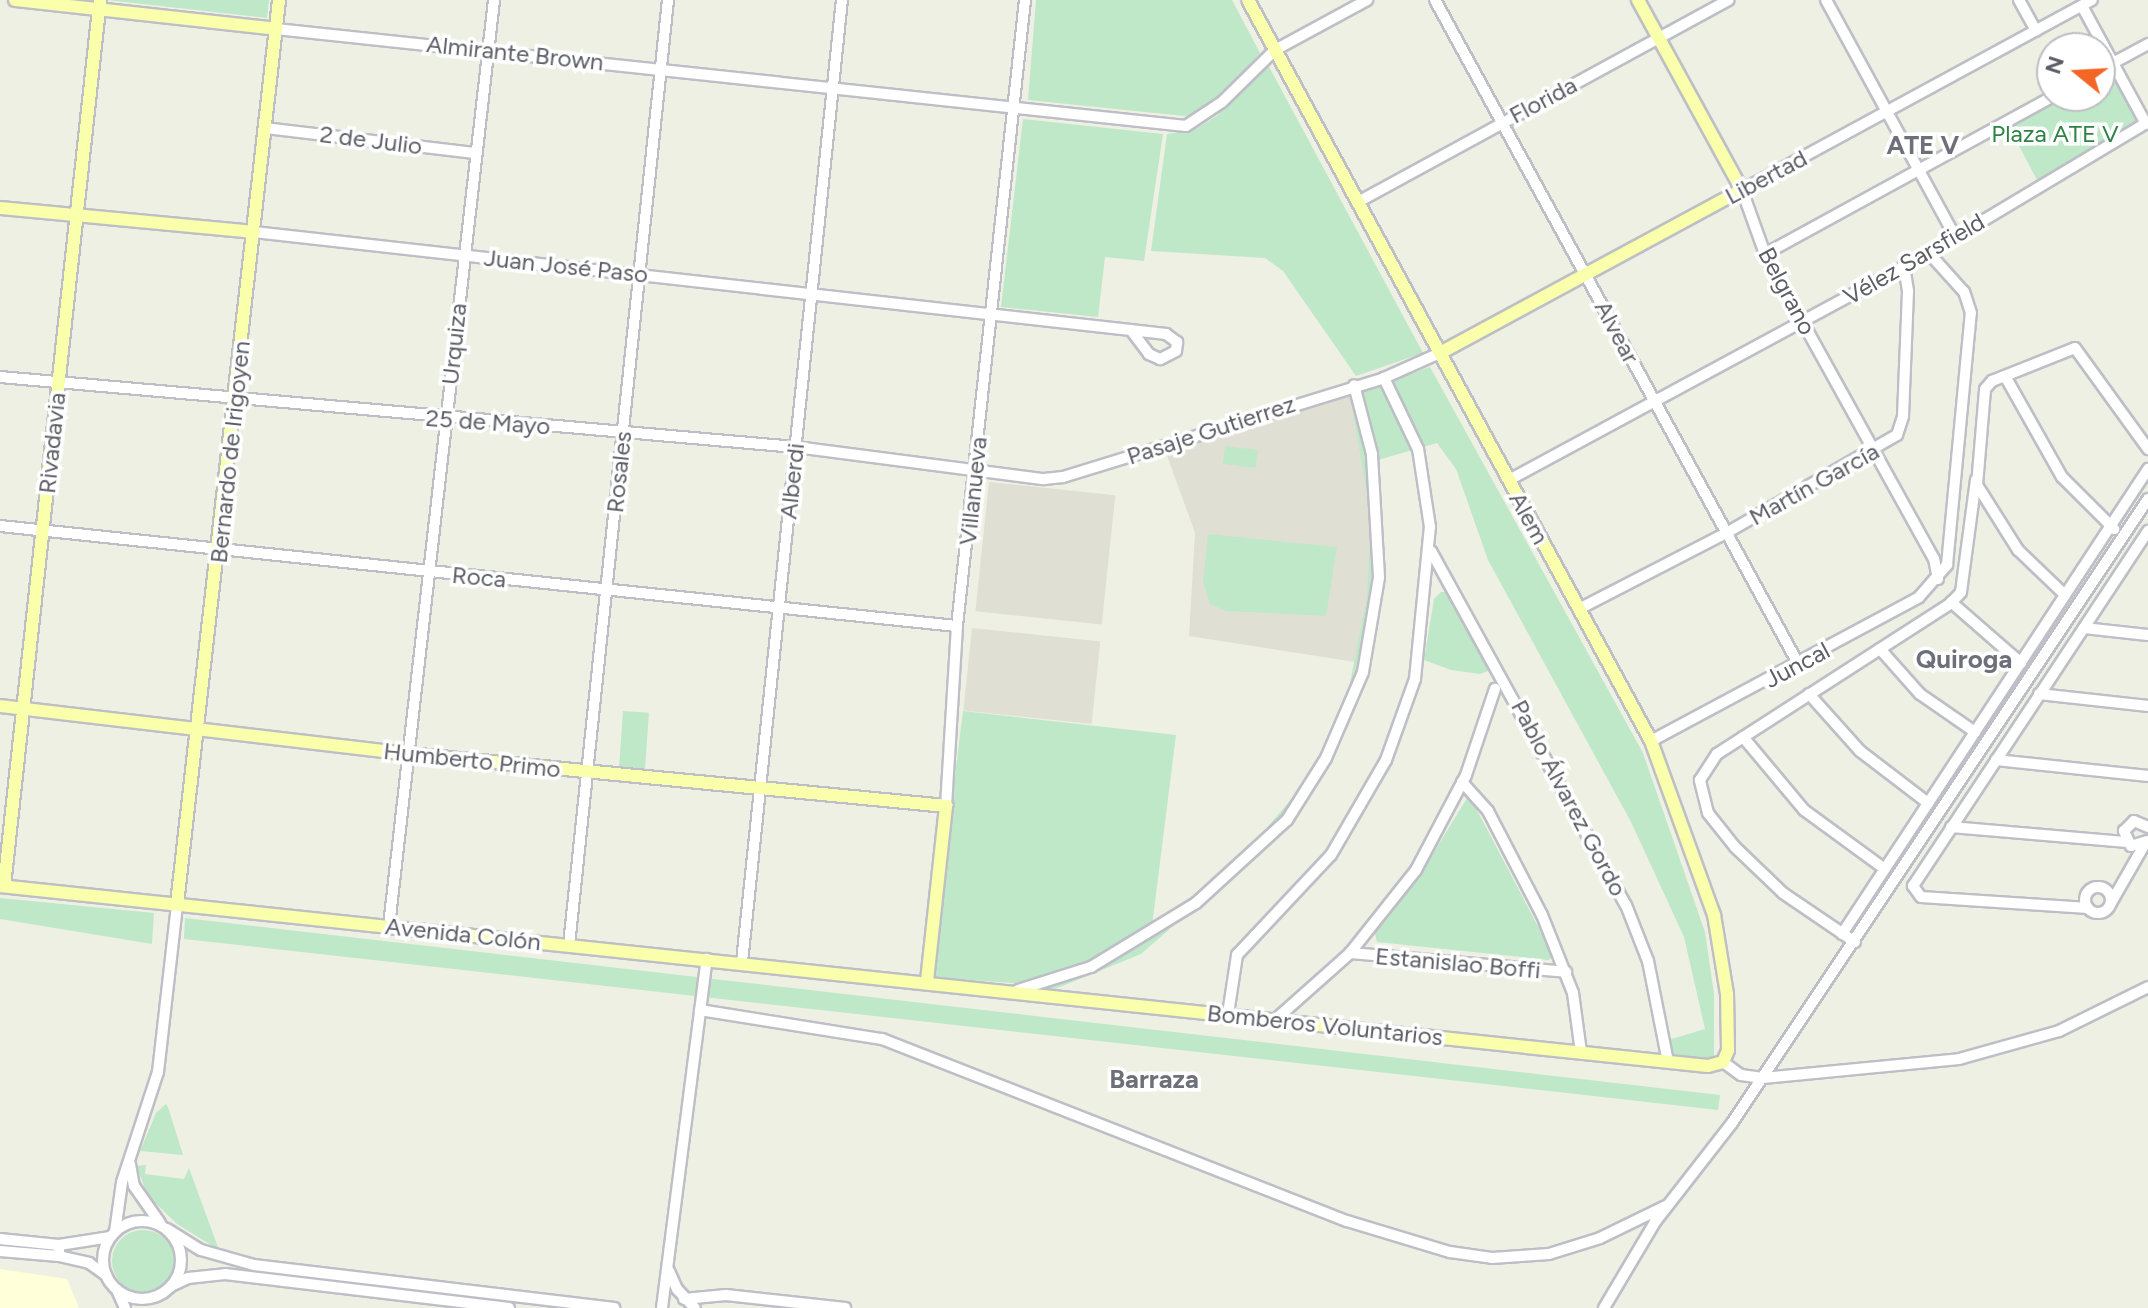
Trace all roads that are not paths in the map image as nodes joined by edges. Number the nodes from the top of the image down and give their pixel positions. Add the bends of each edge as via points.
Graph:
1 (15, 0) edge
2 (279, 0) edge
3 (494, 0) edge
4 (668, 0) edge
5 (842, 0) edge
6 (1025, 0) edge
7 (1248, 0) edge
8 (1367, 0) edge
9 (1435, 0) edge
10 (1638, 0) edge
11 (1729, 0) edge
12 (1826, 0) edge
13 (2019, 0) edge
14 (2087, 3) edge
15 (100, 4) edge
16 (276, 29) junction
17 (2036, 31) junction
18 (2100, 32) edge
19 (1659, 38) junction
20 (2148, 44) edge
21 (1275, 50) junction
22 (488, 51) junction
23 (2116, 60) edge
24 (2116, 67) edge
25 (661, 68) junction
26 (834, 85) junction
27 (1014, 106) junction
28 (2036, 106) edge
29 (1887, 112) junction
30 (1500, 122) junction
31 (2147, 123) edge
32 (265, 128) junction
33 (476, 153) junction
34 (1919, 171) junction
35 (1742, 190) junction
36 (1358, 202) junction
37 (0, 208) edge
38 (77, 215) junction
39 (254, 232) junction
40 (1954, 235) junction
41 (1929, 253) junction
42 (1765, 254) junction
43 (464, 256) junction
44 (1904, 267) junction
45 (640, 274) junction
46 (1586, 274) junction
47 (812, 293) junction
48 (992, 315) junction
49 (1803, 323) junction
50 (1131, 330) dead end
51 (1440, 353) junction
52 (2005, 376) junction
53 (0, 377) edge
54 (1384, 378) junction
55 (59, 382) junction
56 (1354, 385) junction
57 (236, 400) junction
58 (1656, 404) junction
59 (446, 420) junction
60 (623, 432) junction
61 (796, 447) junction
62 (2148, 449) edge
63 (1873, 450) junction
64 (2148, 469) edge
65 (976, 472) junction
66 (1509, 480) junction
67 (1976, 480) junction
68 (2148, 499) edge
69 (0, 526) edge
70 (2110, 527) junction
71 (43, 528) junction
72 (2148, 531) edge
73 (1728, 532) junction
74 (2124, 535) junction
75 (1430, 549) junction
76 (219, 550) junction
77 (430, 572) junction
78 (1938, 579) junction
79 (607, 589) junction
80 (2065, 595) junction
81 (1951, 602) junction
82 (779, 603) junction
83 (1579, 609) junction
84 (957, 626) junction
85 (2084, 628) junction
86 (2148, 635) edge
87 (1880, 649) junction
88 (2021, 663) junction
89 (1799, 665) junction
90 (1495, 689) dead end
91 (1809, 694) junction
92 (2039, 694) junction
93 (0, 706) edge
94 (2148, 706) edge
95 (24, 708) junction
96 (200, 730) junction
97 (1975, 732) junction
98 (1743, 737) junction
99 (1651, 741) junction
100 (409, 754) junction
101 (1996, 760) junction
102 (588, 772) junction
103 (2148, 776) edge
104 (1462, 782) junction
105 (760, 789) junction
106 (1928, 803) junction
107 (946, 806) junction
108 (1951, 827) junction
109 (2148, 827) edge
110 (2147, 841) edge
111 (2127, 842) junction
112 (1885, 869) junction
113 (2, 886) edge
114 (2111, 903) junction
115 (177, 904) junction
116 (2088, 908) junction
117 (389, 926) junction
118 (1842, 934) junction
119 (1855, 942) junction
120 (569, 945) junction
121 (1350, 953) junction
122 (707, 959) junction
123 (742, 962) junction
124 (1566, 972) junction
125 (927, 981) junction
126 (2148, 987) edge
127 (1008, 990) junction
128 (700, 1010) junction
129 (1228, 1014) junction
130 (1276, 1019) junction
131 (1581, 1052) junction
132 (1668, 1062) junction
133 (1723, 1062) junction
134 (1763, 1078) junction
135 (130, 1158) junction
136 (1666, 1206) junction
137 (164, 1227) junction
138 (113, 1235) junction
139 (0, 1239) edge
140 (0, 1251) edge
141 (59, 1251) junction
142 (668, 1267) junction
143 (107, 1275) junction
144 (116, 1288) junction
145 (166, 1290) junction
146 (684, 1299) junction
147 (125, 1308) edge
148 (150, 1308) edge
149 (509, 1308) edge
150 (614, 1308) edge
151 (662, 1308) edge
152 (695, 1308) edge
153 (845, 1308) edge
154 (1604, 1308) edge

1 - 15 main road, Almirante Brown
2 - 16 main road, Bernardo de Irigoyen
3 - 22 street, Urquiza
4 - 25 street, Rosales
5 - 26 street, Alberdi
6 - 27 street, Villanueva
7 - 21 main road, Alem
8 - 21 street, Almirante Brown
9 - 30 street, Alvear
10 - 19 main road, Belgrano
11 - 19 street, Florida
12 - 29 street
13 - 17 street
14 - 17 street, Libertad
14 - 18 street
15 - 16 main road, Almirante Brown
15 - 38 main road, Rivadavia
16 - 22 street, Almirante Brown
16 - 32 main road, Bernardo de Irigoyen
17 - 29 street, Libertad
19 - 30 street, Florida
19 - 35 main road, Belgrano
20 - 23 street
21 - 27 street, Almirante Brown via 1222,102 1186,126
21 - 36 main road, Alem
22 - 25 street, Almirante Brown
22 - 33 street, Urquiza
24 - 31 street
25 - 26 street, Almirante Brown
25 - 45 street, Rosales
26 - 27 street, Almirante Brown
26 - 47 street, Alberdi
27 - 48 street, Villanueva
28 - 34 street
29 - 34 street
29 - 35 street, Libertad
30 - 36 street, Florida
30 - 46 street, Alvear
31 - 40 street, Vélez Sarsfield
32 - 33 street, 2 de Julio
32 - 39 main road, Bernardo de Irigoyen
33 - 43 street, Urquiza
34 - 40 street
34 - 42 street
35 - 42 street, Belgrano
35 - 46 main road, Libertad
36 - 51 main road, Alem
37 - 38 main road, Juan José Paso
38 - 39 main road, Juan José Paso
38 - 55 main road, Rivadavia
39 - 43 street, Juan José Paso
39 - 57 main road, Bernardo de Irigoyen
40 - 41 street, Vélez Sarsfield
41 - 44 street, Vélez Sarsfield
41 - 78 street via 1964,292 1971,313 1952,548
42 - 49 street, Belgrano
43 - 45 street, Juan José Paso
43 - 59 street, Urquiza
44 - 49 street, Vélez Sarsfield
44 - 63 street, Martín García via 1908,291 1902,424 1897,435
45 - 47 street, Juan José Paso
45 - 60 street, Rosales
46 - 51 main road, Libertad
46 - 58 street, Alvear
47 - 48 street, Juan José Paso
47 - 61 street, Alberdi
48 - 50 street, Juan José Paso
48 - 65 street, Villanueva
49 - 58 street, Vélez Sarsfield
49 - 63 street, Belgrano
51 - 54 street, Pasaje Gutierrez
51 - 66 main road, Alem
52 - 62 street via 2075,348
52 - 67 street via 1985,389
52 - 70 street via 2053,465
53 - 55 street, 25 de Mayo
54 - 56 street, Pasaje Gutierrez
54 - 75 street via 1418,449
55 - 57 street, 25 de Mayo
55 - 71 main road, Rivadavia
56 - 65 street, Pasaje Gutierrez via 1063,477
56 - 127 street via 1372,454 1379,577 1363,672 1326,758 1287,820 1196,903 1091,967
57 - 59 street, 25 de Mayo
57 - 76 main road, Bernardo de Irigoyen
58 - 66 street, Vélez Sarsfield
58 - 73 street, Alvear
59 - 60 street, 25 de Mayo
59 - 77 street, Urquiza
60 - 61 street, 25 de Mayo
60 - 79 street, Rosales
61 - 65 street, 25 de Mayo
61 - 82 street, Alberdi
63 - 73 street, Martín García
63 - 78 street, Belgrano via 1934,559
64 - 70 street
65 - 84 street, Villanueva
66 - 83 main road, Alem
67 - 80 street via 2007,535
67 - 81 street via 1961,592
68 - 74 street
69 - 71 street, Roca
70 - 74 street
70 - 80 street
71 - 76 street, Roca
71 - 95 main road, Rivadavia
72 - 85 street
73 - 83 street, Martín García
73 - 89 street, Alvear
74 - 119 street
75 - 129 street via 1415,679 1386,760 1331,855 1237,955
75 - 132 street, Pablo Álvarez Gordo via 1626,905 1648,961
76 - 77 street, Roca
76 - 96 main road, Bernardo de Irigoyen
77 - 79 street, Roca
77 - 100 street, Urquiza
78 - 89 street, Juncal via 1919,597
79 - 82 street, Roca
79 - 102 street, Rosales
80 - 88 street
81 - 87 street
81 - 88 street
82 - 84 street, Roca
82 - 105 street, Alberdi
83 - 99 main road, Alem
84 - 107 street, Villanueva
85 - 86 street
85 - 92 street
87 - 91 street
87 - 97 street via 1920,694
88 - 97 street
89 - 99 street, Juncal
90 - 104 street
91 - 98 street
91 - 106 street via 1860,751
92 - 94 street
92 - 101 street
93 - 95 main road, Humberto Primo
95 - 96 main road, Humberto Primo
95 - 113 main road, Rivadavia
96 - 100 main road, Humberto Primo
96 - 115 main road, Bernardo de Irigoyen
97 - 106 street
98 - 112 street via 1804,810
98 - 118 street via 1717,754 1702,773 1699,791 1708,813 1772,884
99 - 133 main road, Alem via 1714,915 1727,1003 1728,1050
100 - 102 main road, Humberto Primo
100 - 117 street, Urquiza
101 - 103 street
101 - 108 street
102 - 105 main road, Humberto Primo
102 - 120 street, Rosales
104 - 121 street via 1416,870
104 - 124 street via 1477,795 1498,829
105 - 107 main road, Humberto Primo
105 - 123 street, Alberdi
106 - 112 street
107 - 125 main road, Villanueva
108 - 111 street
108 - 116 street via 1915,880 1916,895
109 - 111 street via 2140,821 2128,823
110 - 111 street via 2138,847
110 - 114 street
112 - 118 street
113 - 115 main road, Avenida Colón
114 - 116 street via 2103,913
114 - 116 street via 2108,891 2096,888 2086,896
115 - 117 main road, Avenida Colón
115 - 135 street via 158,1072
117 - 120 main road, Avenida Colón
118 - 119 street
119 - 134 street
120 - 122 main road, Avenida Colón
121 - 124 street, Estanislao Boffi
121 - 130 street
122 - 123 main road, Avenida Colón
122 - 128 street
123 - 125 main road, Avenida Colón
124 - 131 street
125 - 127 main road, Bomberos Voluntarios
126 - 134 street via 2059,1031 1959,1059
127 - 129 main road, Bomberos Voluntarios
128 - 136 street via 830,1027 905,1046 1347,1221 1441,1251 1492,1258 1549,1254 1600,1238
128 - 142 street
129 - 130 main road, Bomberos Voluntarios
130 - 131 main road, Bomberos Voluntarios
131 - 132 main road, Bomberos Voluntarios
132 - 133 main road, Bomberos Voluntarios via 1712,1067
133 - 134 street via 1741,1075
134 - 136 street
135 - 137 street via 134,1186
135 - 138 street
136 - 154 street
137 - 138 street via 137,1221
137 - 145 street via 181,1255
137 - 150 street via 201,1250 254,1265
138 - 141 street
138 - 143 street via 104,1256
139 - 141 street
140 - 141 street
141 - 143 street
142 - 146 street
142 - 151 street
143 - 144 street
144 - 145 street via 138,1298
144 - 147 street
145 - 148 street
145 - 149 street via 188,1278 225,1274
146 - 152 street
146 - 153 street via 726,1295

